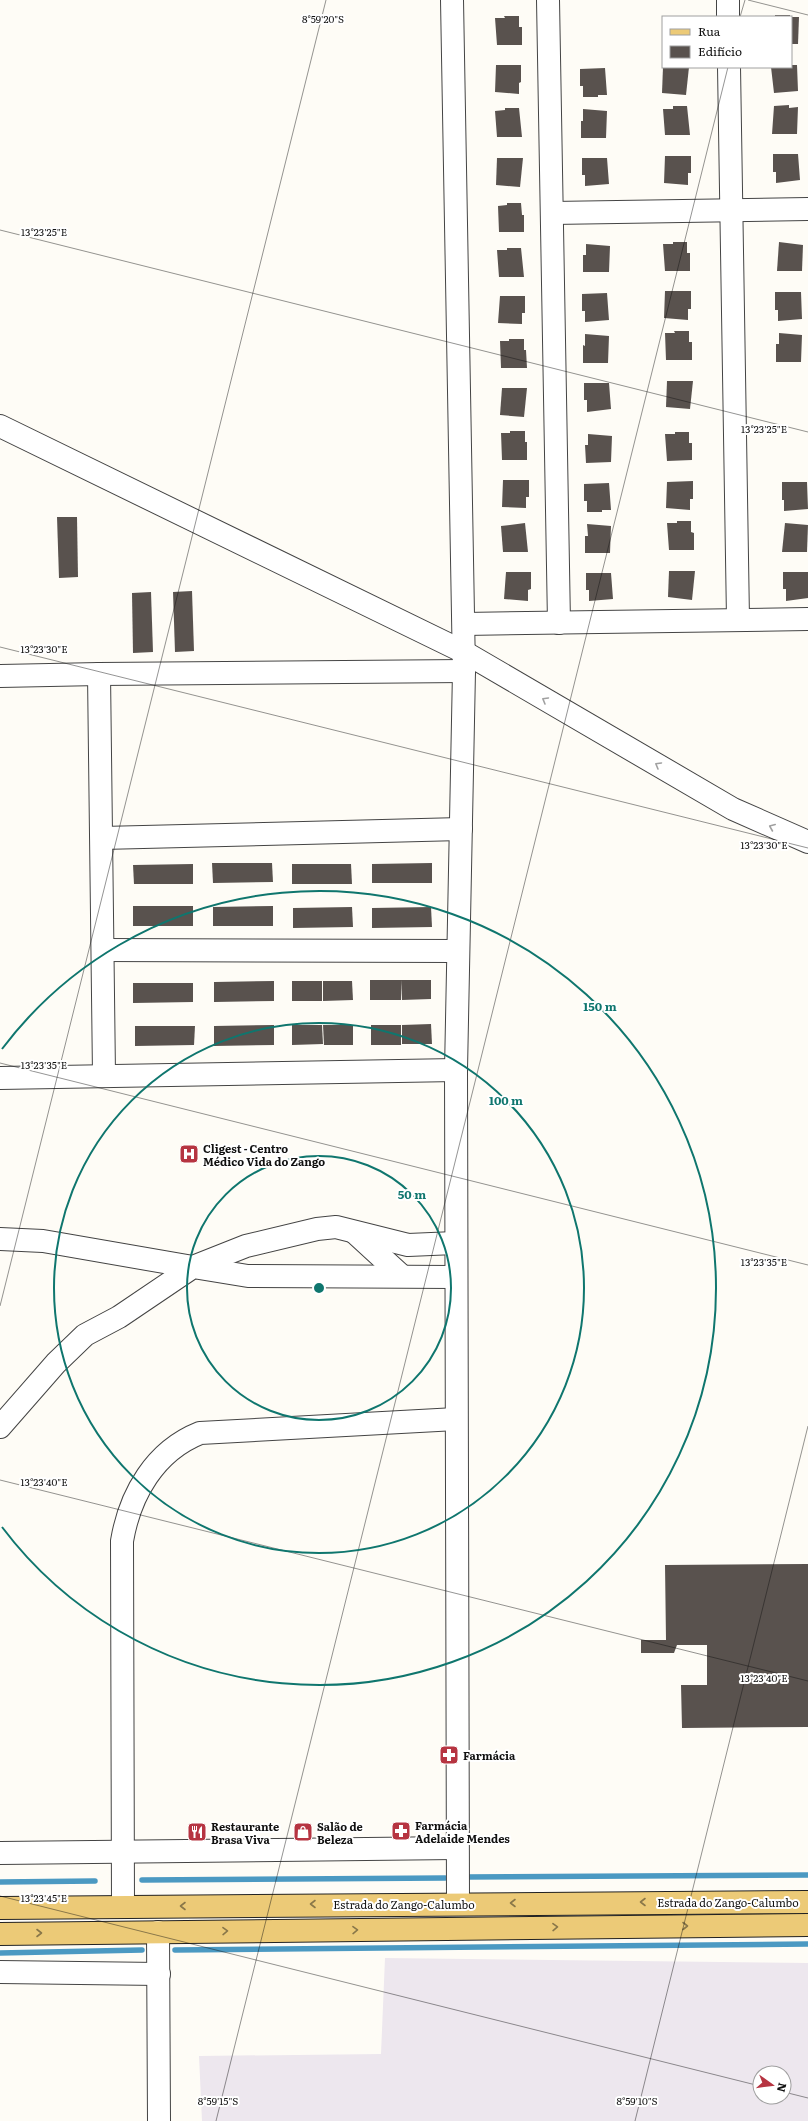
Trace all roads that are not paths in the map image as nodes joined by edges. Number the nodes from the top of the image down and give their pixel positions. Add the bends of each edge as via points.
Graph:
1 (452, 0) edge
2 (548, 0) edge
3 (728, 0) edge
4 (728, 16) edge
5 (729, 68) edge
6 (808, 209) edge
7 (731, 210) junction
8 (552, 213) junction
9 (0, 426) edge
10 (808, 619) edge
11 (738, 620) junction
12 (559, 623) junction
13 (464, 624) junction
14 (464, 662) junction
15 (99, 674) junction
16 (0, 676) edge
17 (461, 829) junction
18 (102, 838) junction
19 (808, 842) edge
20 (103, 950) junction
21 (458, 951) junction
22 (456, 1070) junction
23 (104, 1076) junction
24 (0, 1078) edge
25 (354, 1232) junction
26 (0, 1239) edge
27 (456, 1243) junction
28 (408, 1245) junction
29 (384, 1260) junction
30 (193, 1267) junction
31 (355, 1276) junction
32 (402, 1276) junction
33 (455, 1276) junction
34 (456, 1419) junction
35 (0, 1427) edge
36 (456, 1848) junction
37 (0, 1853) edge
38 (123, 1879) junction
39 (457, 1886) junction
40 (808, 1902) edge
41 (0, 1908) edge
42 (808, 1925) edge
43 (0, 1934) edge
44 (158, 1952) junction
45 (0, 1972) edge
46 (159, 2121) edge

1 - 13 street
2 - 8 street
3 - 4 street
5 - 7 street
6 - 7 street
7 - 8 street
7 - 11 street
8 - 12 street
9 - 14 street
10 - 11 street
11 - 12 street
12 - 13 street
13 - 14 street
14 - 15 street
14 - 17 street
19 -> 14 street via 733,809
15 - 16 street
15 - 18 street
17 - 18 street
17 - 21 street
18 - 20 street
20 - 21 street
20 - 23 street
21 - 22 street
22 - 23 street
22 - 27 street
23 - 24 street
25 - 28 street
25 - 29 street
25 - 30 street via 336,1227 317,1229 246,1246
26 - 30 street via 43,1241
27 - 28 street
27 - 33 street
28 - 29 street
29 - 31 street
29 - 32 street
30 - 31 street via 248,1276
30 - 35 street via 119,1317 85,1335 56,1362
31 - 32 street
32 - 33 street
33 - 34 street
34 - 36 street
34 - 38 street via 200,1433 183,1440 165,1454 147,1476 125,1522 122,1541
36 - 38 street
36 - 39 street
37 - 38 street
39 -> 38 main road, Estrada do Zango-Calumbo
38 - 41 main road, Estrada do Zango-Calumbo
40 -> 39 main road, Estrada do Zango-Calumbo
44 -> 42 main road
43 -> 44 main road
44 - 45 street
44 - 46 street

